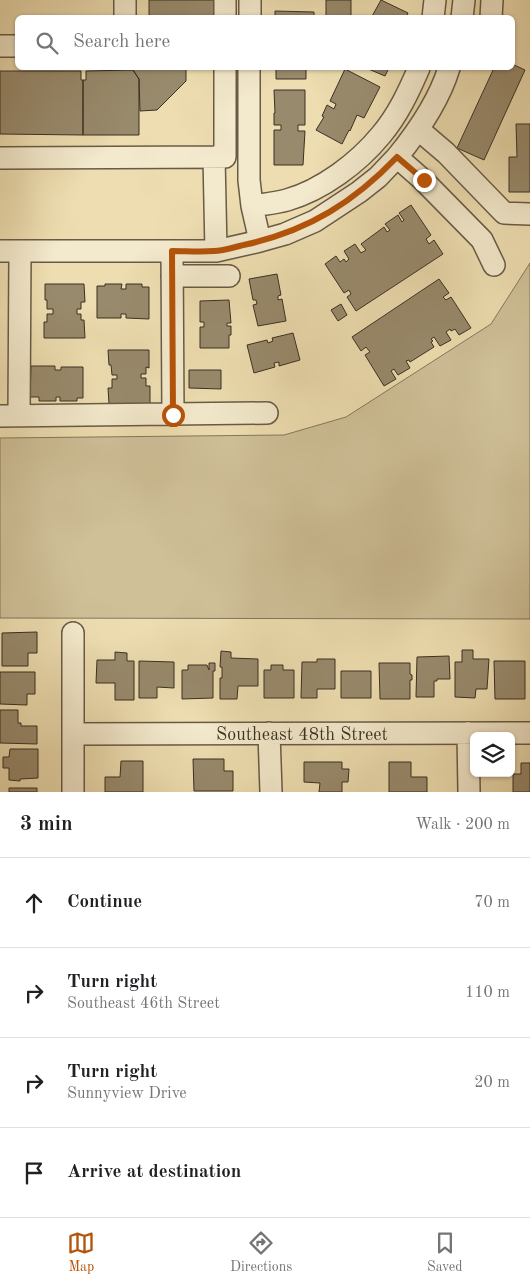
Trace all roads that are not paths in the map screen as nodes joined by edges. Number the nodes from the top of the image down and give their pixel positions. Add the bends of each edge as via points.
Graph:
1 (125, 0) edge
2 (225, 0) edge
3 (250, 0) edge
4 (435, 0) edge
5 (464, 0) edge
6 (492, 0) edge
7 (125, 15) edge
8 (225, 15) edge
9 (250, 15) edge
10 (434, 15) edge
11 (462, 15) edge
12 (491, 15) edge
13 (0, 46) edge
14 (15, 46) edge
15 (225, 70) edge
16 (250, 70) edge
17 (418, 70) edge
18 (448, 70) edge
19 (419, 130) junction
20 (214, 157) junction
21 (397, 157) junction
22 (0, 158) edge
23 (252, 206) junction
24 (530, 214) edge
25 (260, 241) junction
26 (10, 251) edge
27 (172, 251) junction
28 (216, 251) junction
29 (494, 265) dead end
30 (172, 276) junction
31 (229, 276) dead end
32 (267, 413) dead end
33 (173, 415) junction
34 (9, 416) edge
35 (73, 633) dead end
36 (530, 733) edge
37 (73, 734) junction
38 (269, 734) junction
39 (468, 734) junction
40 (73, 792) edge
41 (271, 792) edge
42 (469, 792) edge

1 - 7 street
2 - 8 street
3 - 9 street
4 - 10 street
5 - 11 street
6 - 12 street
13 - 14 street
15 - 20 street via 225,157
16 - 23 street via 249,180
17 - 23 street via 407,95 382,134 354,162 319,187 287,200
18 - 19 street
19 - 21 street
19 - 24 street via 504,213
20 - 22 street
20 - 28 street
21 - 25 street via 359,192 315,221
21 - 29 street via 482,240
23 - 25 street
25 - 28 street
26 - 27 street
26 - 34 street
27 - 28 street
27 - 30 street
30 - 31 street
30 - 33 street
32 - 33 street
33 - 34 street
35 - 37 street
36 - 39 street, Southeast 48th Street
37 - 38 street, Southeast 48th Street
37 - 40 street
38 - 39 street, Southeast 48th Street
38 - 41 street
39 - 42 street

